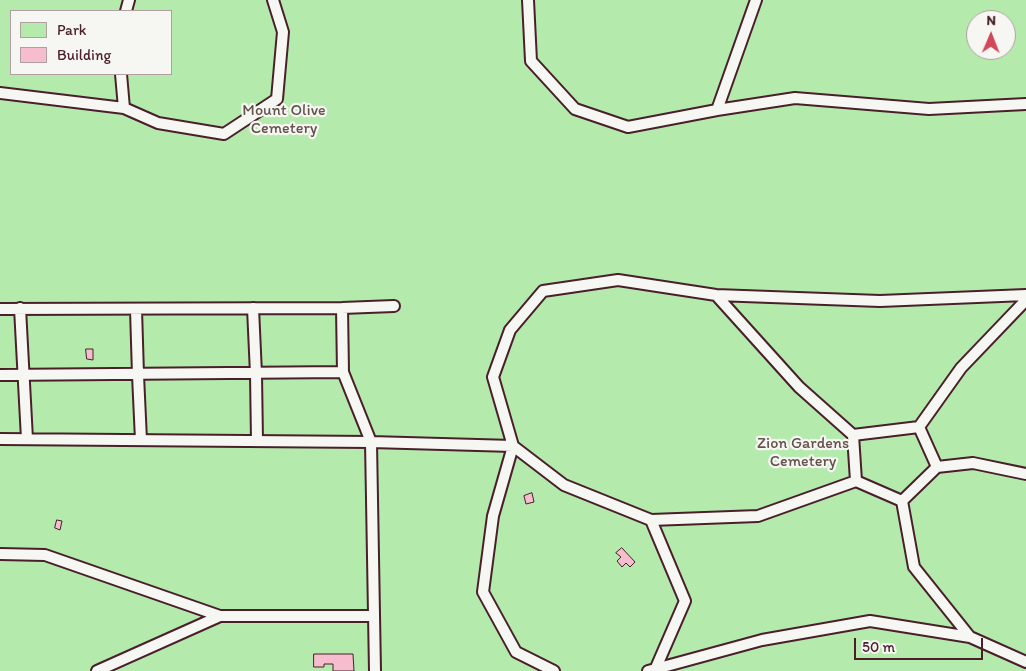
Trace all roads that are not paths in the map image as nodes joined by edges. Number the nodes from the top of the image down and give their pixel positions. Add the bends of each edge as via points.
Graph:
1 (273, 0) edge
2 (528, 0) edge
3 (756, 0) edge
4 (121, 75) edge
5 (0, 93) edge
6 (1026, 104) edge
7 (124, 108) junction
8 (717, 110) junction
9 (716, 295) junction
10 (1026, 295) edge
11 (1026, 300) edge
12 (394, 306) dead end
13 (0, 308) edge
14 (20, 308) junction
15 (136, 308) junction
16 (253, 308) junction
17 (342, 308) junction
18 (343, 372) junction
19 (256, 374) junction
20 (138, 375) junction
21 (0, 376) edge
22 (23, 376) junction
23 (919, 427) junction
24 (853, 435) junction
25 (0, 439) edge
26 (27, 439) junction
27 (141, 440) junction
28 (257, 441) junction
29 (371, 442) junction
30 (513, 446) junction
31 (936, 467) junction
32 (1026, 474) edge
33 (856, 481) junction
34 (902, 501) junction
35 (650, 520) junction
36 (0, 554) edge
37 (220, 616) junction
38 (374, 616) junction
39 (970, 637) junction
40 (1026, 662) edge
41 (652, 670) edge
42 (97, 671) edge
43 (375, 671) edge
44 (554, 671) edge

1 - 7 lane via 283,32 277,99 224,134 158,123
2 - 8 lane via 531,61 576,109 628,127
3 - 8 lane
4 - 7 lane
5 - 7 lane
6 - 8 lane via 929,109 795,98
9 - 10 lane via 880,301
9 - 24 lane via 799,387
9 - 30 lane via 618,280 543,290 510,330 493,377
11 - 23 lane via 961,368
12 - 17 lane
13 - 14 lane
14 - 15 lane
14 - 22 lane
15 - 16 lane
15 - 20 lane
16 - 17 lane
16 - 19 lane
17 - 18 lane
18 - 19 lane
18 - 29 lane
19 - 20 lane
19 - 28 lane
20 - 22 lane
20 - 27 lane
21 - 22 lane
22 - 26 lane
23 - 24 lane
23 - 31 lane
24 - 33 lane
25 - 26 lane
26 - 27 lane
27 - 28 lane
28 - 29 lane
29 - 30 lane
29 - 38 lane
30 - 35 lane via 564,485
30 - 44 lane via 493,516 483,592 516,652
31 - 32 lane via 973,463
31 - 34 lane
33 - 34 lane
33 - 35 lane via 758,516
34 - 39 lane via 914,567
35 - 41 lane via 686,602
36 - 37 lane via 45,555
37 - 38 lane
37 - 42 lane
38 - 43 lane
39 - 40 lane
39 - 41 lane via 870,622 762,640

